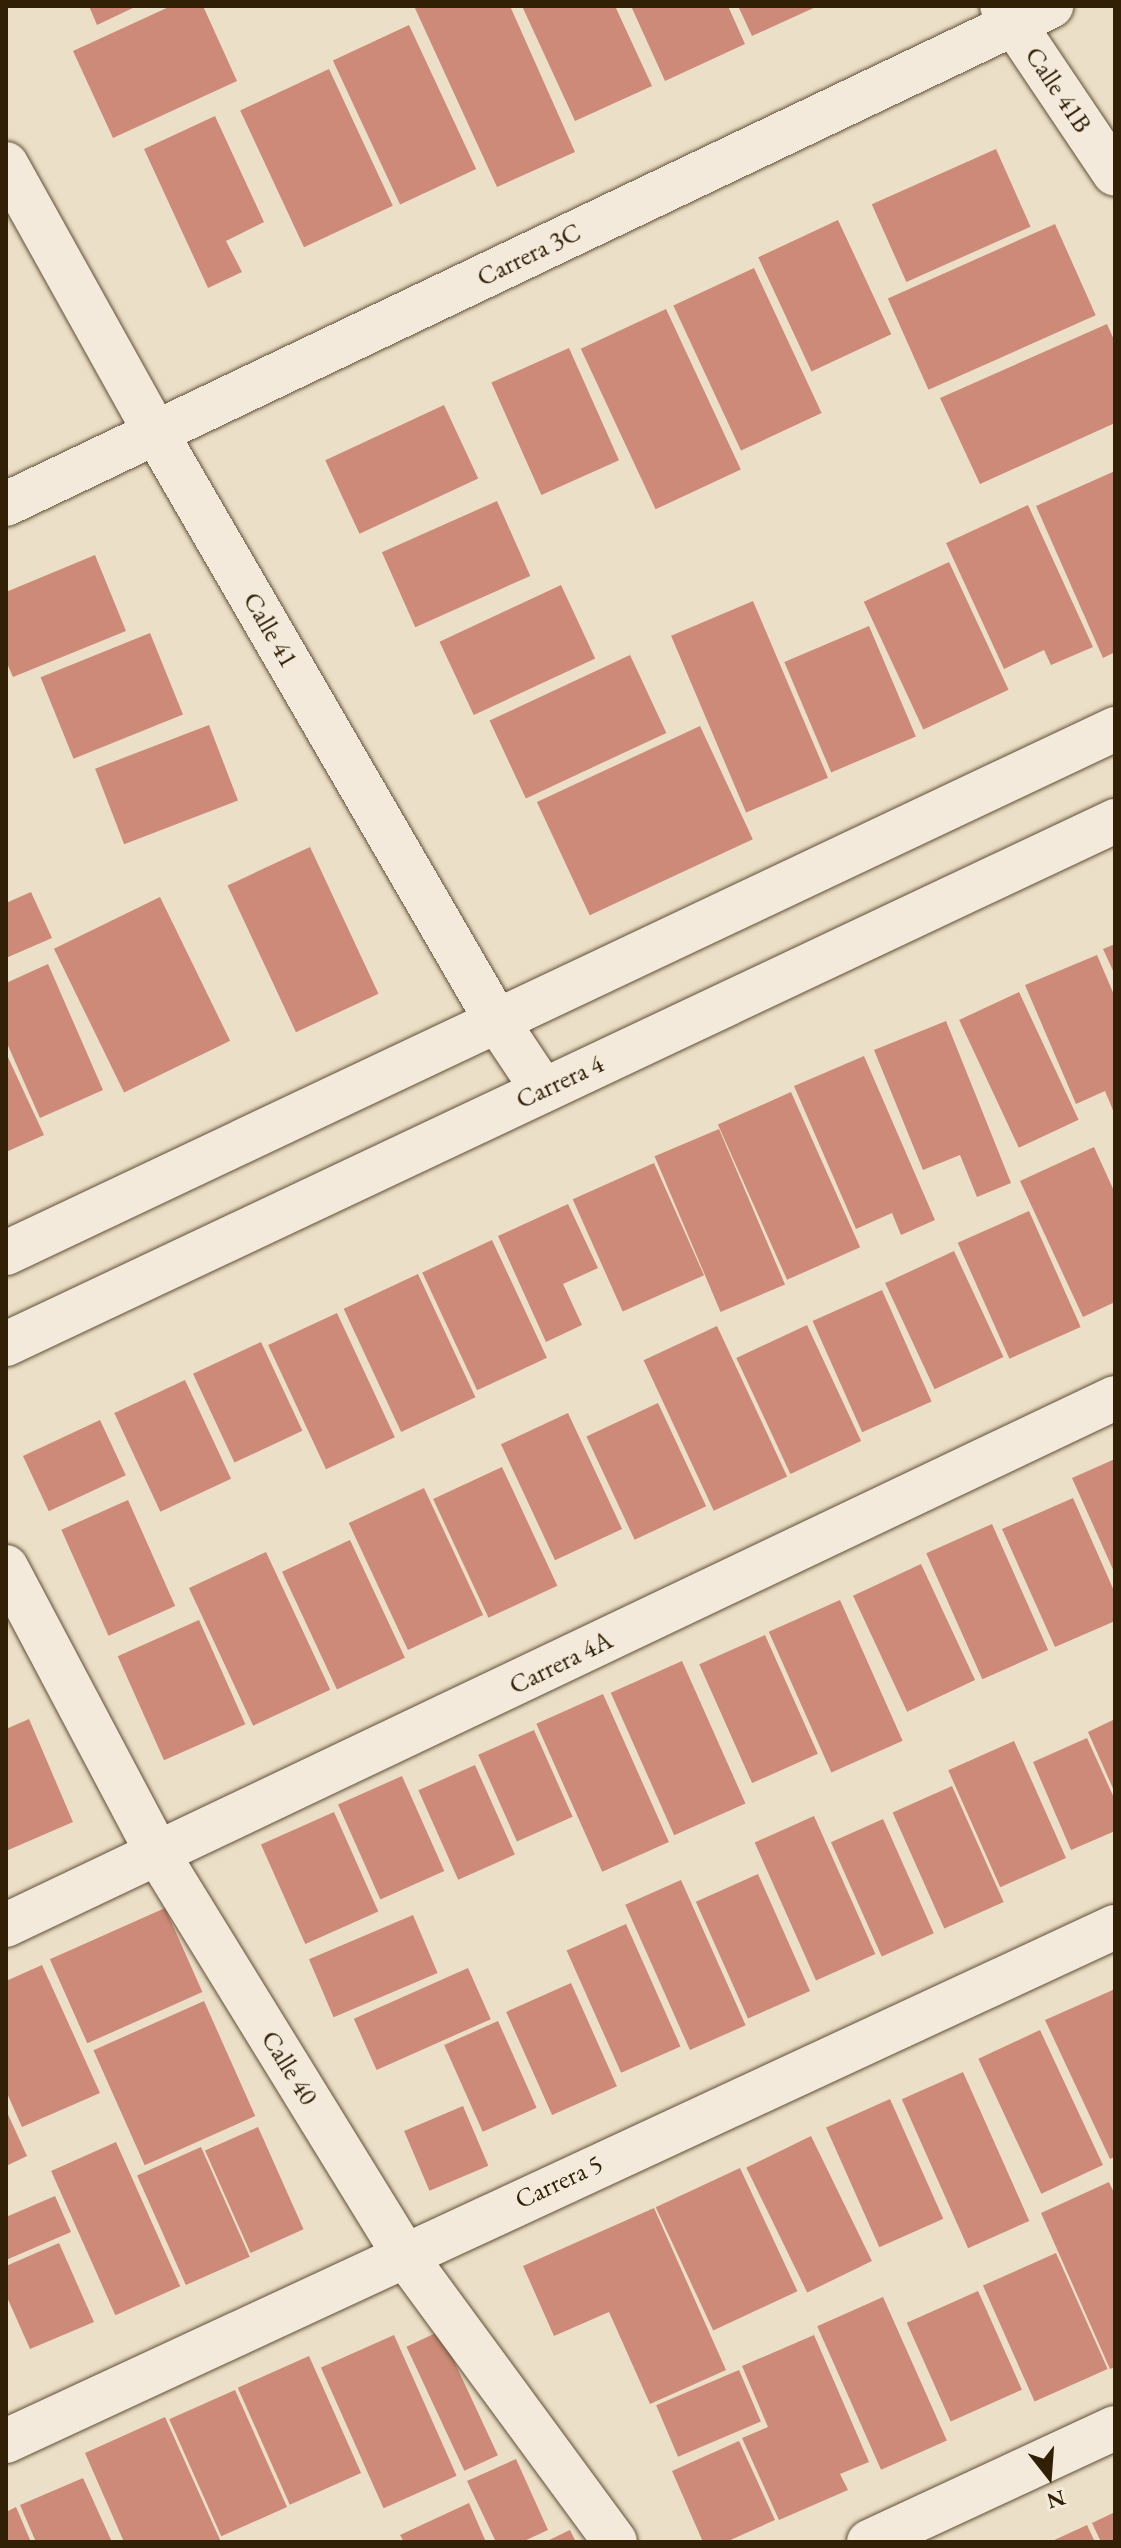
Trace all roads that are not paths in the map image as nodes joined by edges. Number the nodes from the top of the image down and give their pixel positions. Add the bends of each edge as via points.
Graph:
1 (1022, 12) edge
2 (6, 164) edge
3 (1115, 174) edge
4 (156, 433) junction
5 (6, 504) edge
6 (1115, 729) edge
7 (1115, 821) edge
8 (495, 1018) junction
9 (543, 1090) junction
10 (6, 1253) edge
11 (6, 1344) edge
12 (1115, 1398) edge
13 (6, 1567) edge
14 (159, 1856) junction
15 (6, 1925) edge
16 (1115, 1927) edge
17 (403, 2253) junction
18 (1115, 2428) edge
19 (6, 2441) edge
20 (615, 2542) edge
21 (869, 2542) edge

1 - 3 street, Calle 41B
1 - 4 street, Carrera 3C
2 - 4 street, Calle 41
4 - 5 street, Carrera 3C
4 - 8 street, Calle 41
6 - 8 street
7 - 9 street, Carrera 4
8 - 9 street, Calle 41
8 - 10 street
9 - 11 street, Carrera 4
12 - 14 street, Carrera 4A
13 - 14 street, Calle 40
14 - 15 street, Carrera 4A
14 - 17 street, Calle 40
16 - 17 street, Carrera 5
17 - 19 street, Carrera 5
17 - 20 street, Calle 40
18 - 21 street

